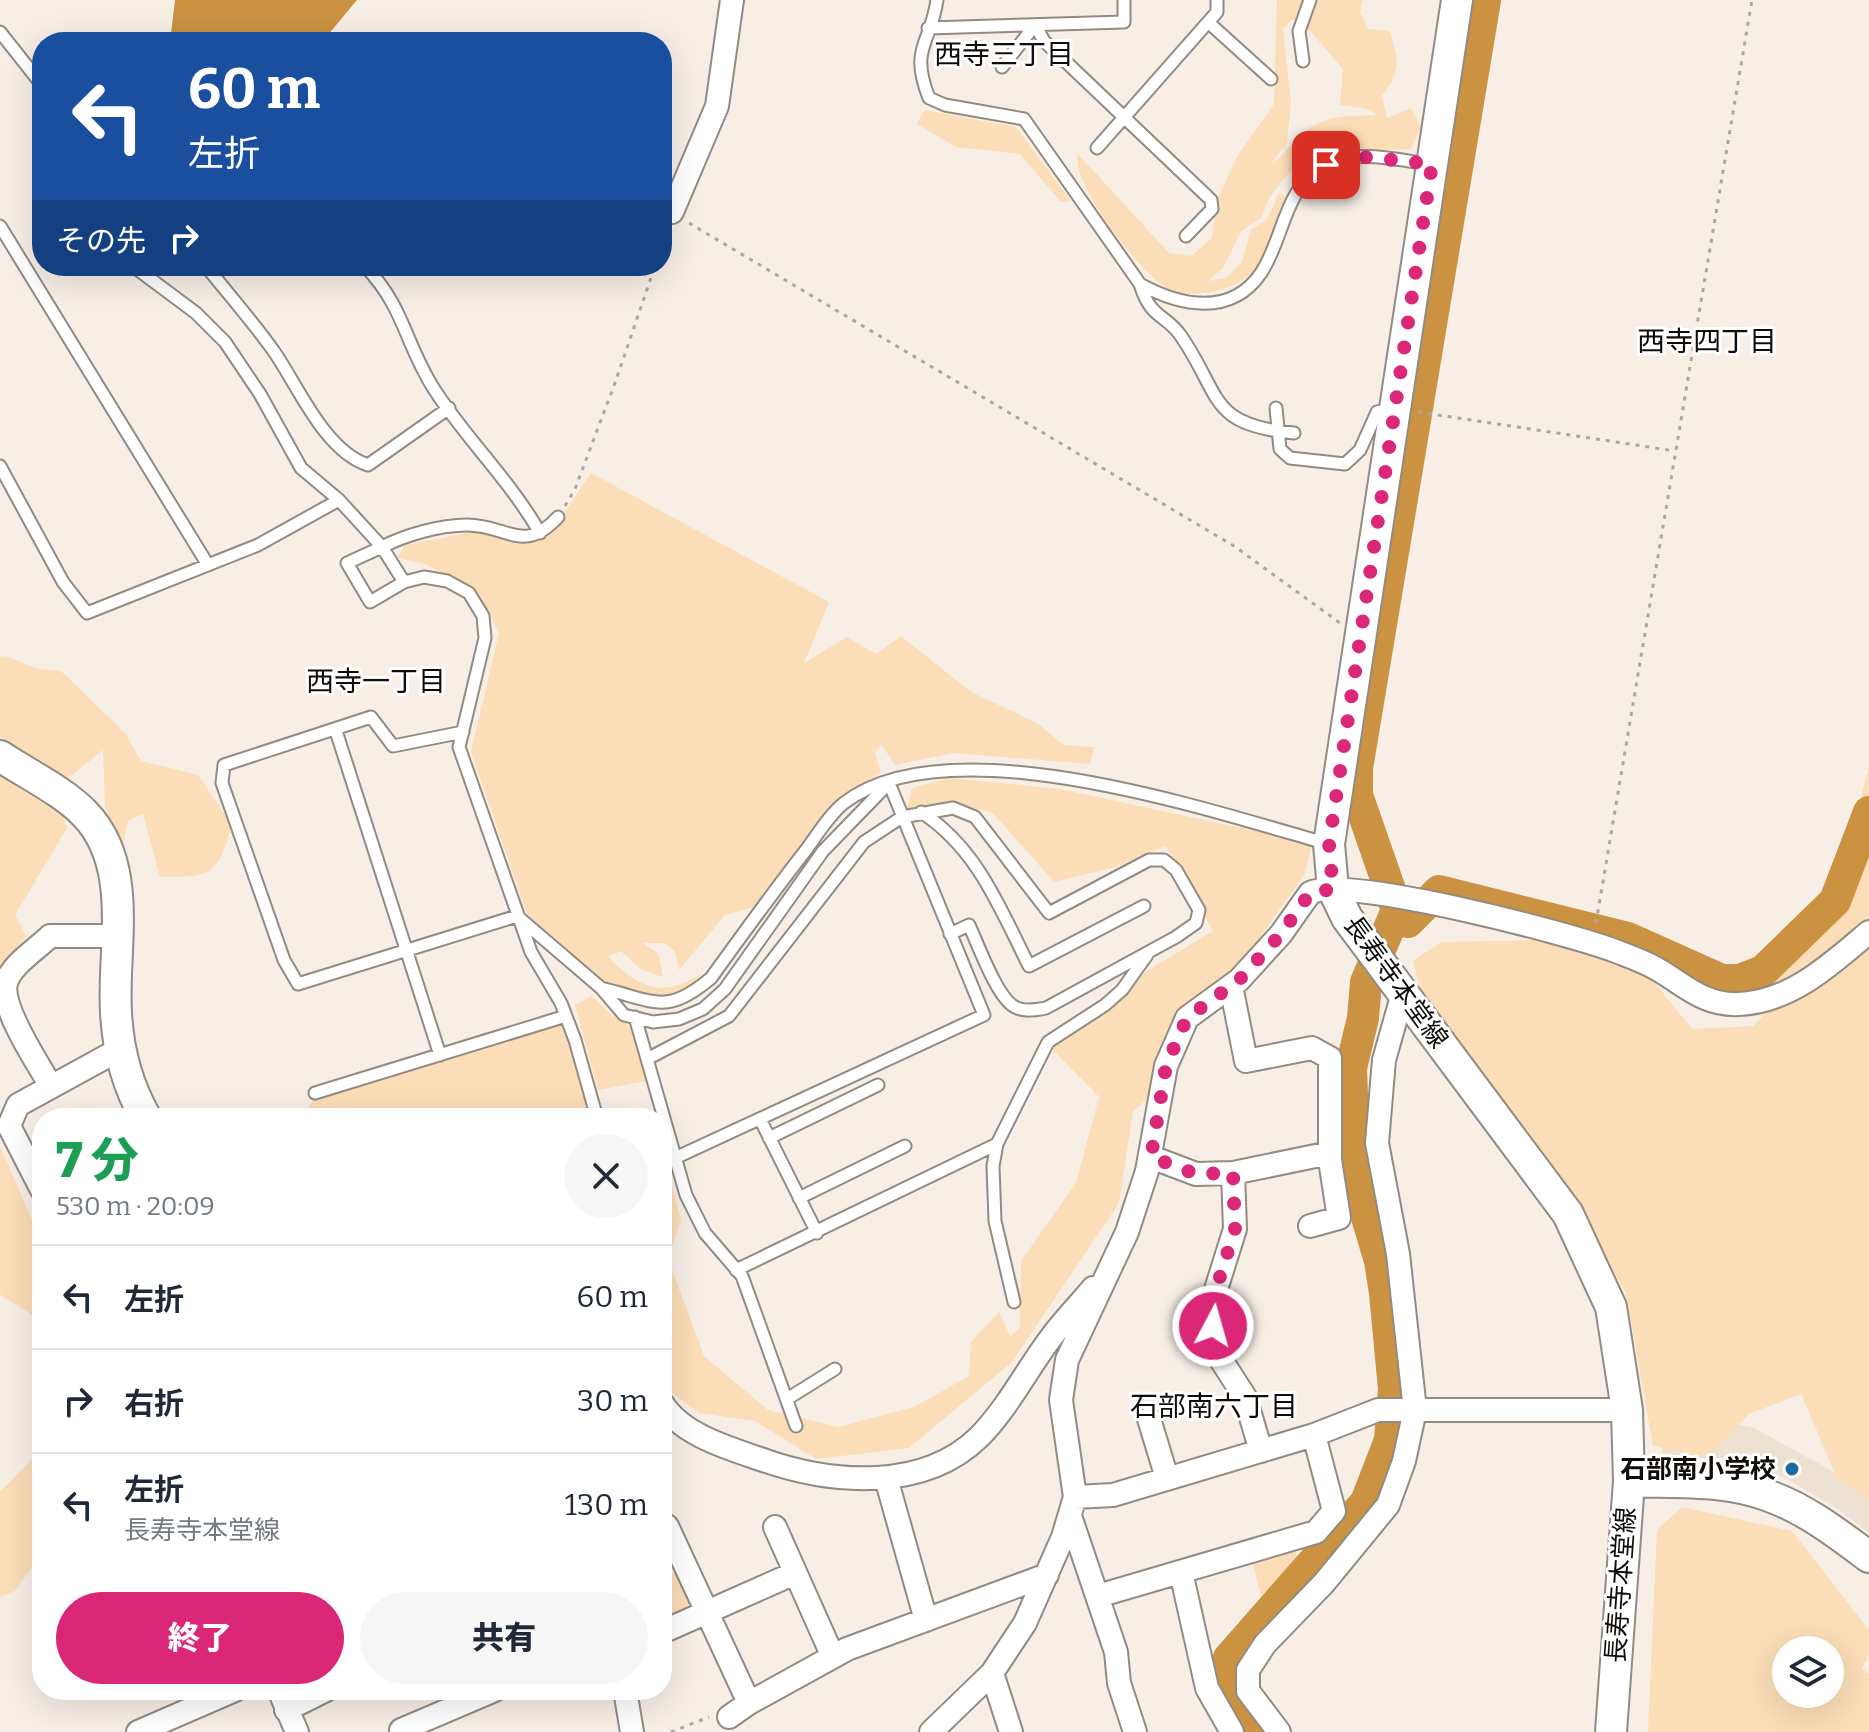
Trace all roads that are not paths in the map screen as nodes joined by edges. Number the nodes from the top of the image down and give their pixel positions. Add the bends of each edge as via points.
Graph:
1 (732, 0) edge
2 (937, 0) edge
3 (1124, 0) edge
4 (1217, 0) edge
5 (1310, 0) edge
6 (1457, 0) edge
7 (1208, 22) junction
8 (1035, 25) junction
9 (928, 28) junction
10 (0, 32) edge
11 (1303, 61) dead end
12 (1002, 67) dead end
13 (32, 72) edge
14 (1271, 79) dead end
15 (1124, 117) junction
16 (1097, 148) dead end
17 (1432, 164) junction
18 (672, 212) road end
19 (0, 226) edge
20 (1186, 236) dead end
21 (146, 276) edge
22 (214, 276) edge
23 (374, 276) edge
24 (1140, 284) junction
25 (449, 408) junction
26 (1276, 408) dead end
27 (1395, 408) junction
28 (1277, 431) junction
29 (1294, 433) dead end
30 (0, 466) edge
31 (339, 500) junction
32 (558, 517) road end
33 (540, 533) junction
34 (382, 547) junction
35 (208, 565) junction
36 (404, 582) junction
37 (336, 731) junction
38 (463, 732) junction
39 (0, 756) edge
40 (889, 783) junction
41 (921, 812) junction
42 (902, 817) junction
43 (1329, 844) junction
44 (1333, 889) junction
45 (1144, 906) dead end
46 (517, 916) junction
47 (1869, 932) edge
48 (950, 934) junction
49 (115, 936) junction
50 (408, 949) junction
51 (1150, 951) junction
52 (1231, 986) junction
53 (601, 988) junction
54 (1403, 993) junction
55 (566, 1016) junction
56 (635, 1017) junction
57 (122, 1048) junction
58 (440, 1055) junction
59 (649, 1058) junction
60 (878, 1085) dead end
61 (51, 1086) junction
62 (315, 1093) dead end
63 (141, 1108) edge
64 (594, 1108) edge
65 (662, 1108) edge
66 (760, 1119) junction
67 (769, 1138) junction
68 (997, 1144) junction
69 (672, 1146) edge
70 (905, 1146) dead end
71 (1330, 1153) junction
72 (1151, 1157) junction
73 (675, 1158) junction
74 (32, 1171) edge
75 (1233, 1173) junction
76 (799, 1198) junction
77 (1310, 1226) dead end
78 (817, 1233) junction
79 (1112, 1266) junction
80 (736, 1270) junction
81 (1014, 1302) dead end
82 (835, 1369) dead end
83 (787, 1399) junction
84 (1415, 1410) junction
85 (1627, 1410) junction
86 (672, 1413) edge
87 (1149, 1419) dead end
88 (796, 1426) dead end
89 (1314, 1435) junction
90 (1261, 1451) junction
91 (886, 1478) junction
92 (1167, 1478) junction
93 (1629, 1481) junction
94 (1073, 1506) junction
95 (775, 1527) dead end
96 (672, 1537) edge
97 (1869, 1557) edge
98 (1181, 1572) junction
99 (795, 1573) junction
100 (1047, 1575) junction
101 (1098, 1596) junction
102 (707, 1612) junction
103 (926, 1620) junction
104 (672, 1628) edge
105 (833, 1657) junction
106 (992, 1673) junction
107 (212, 1700) edge
108 (312, 1700) edge
109 (444, 1700) edge
110 (627, 1700) edge
111 (749, 1703) junction
112 (729, 1717) dead end
113 (288, 1718) edge
114 (401, 1730) edge
115 (142, 1731) edge
116 (632, 1732) edge
117 (931, 1732) edge
118 (1011, 1732) edge
119 (1135, 1732) edge
120 (1232, 1732) edge
121 (1279, 1732) edge
122 (1611, 1732) edge

1 - 18 street via 717,106
2 - 9 lane
3 - 8 lane via 1124,22
4 - 7 lane via 1217,12
5 - 11 lane via 1299,31
6 - 17 main road, 長寿寺本堂線
7 - 14 lane
7 - 15 lane
8 - 9 lane
8 - 12 lane
8 - 15 lane via 1044,41
9 - 24 lane via 920,49 929,98 1024,119
10 - 13 lane
15 - 16 lane
15 - 20 lane via 1211,200 1212,209
17 - 24 lane via 1354,156 1326,165 1290,201 1260,273 1233,298 1204,306 1165,298
17 - 27 main road, 長寿寺本堂線
19 - 35 lane
21 - 31 lane via 225,342 301,468
22 - 25 lane via 276,355 300,399 353,460 368,465
23 - 25 lane via 395,301 418,358
24 - 28 lane via 1156,316 1179,333 1226,414 1258,429
25 - 33 lane via 521,500
26 - 28 lane
27 - 28 lane via 1377,412 1360,450 1345,464 1290,458 1280,449
27 - 43 main road, 長寿寺本堂線
28 - 29 lane
30 - 35 lane via 63,582 87,613
31 - 34 lane
31 - 35 lane via 258,545
32 - 33 lane
33 - 34 lane via 515,536 465,525
34 - 36 lane
34 - 36 lane via 347,563 370,602
36 - 38 lane via 424,577 447,581 469,593 483,616 485,638
37 - 38 lane via 371,717 393,746
37 - 50 lane
37 - 50 lane via 224,765 222,783 284,960 298,984
38 - 46 lane via 459,747
39 - 49 main road via 84,812 96,827 114,864
40 - 42 lane
40 - 43 lane via 945,768 1025,773 1164,800
40 - 53 lane via 843,803 711,978 691,995 653,1004
40 - 56 lane via 823,851 725,989 703,1009 679,1019 653,1022
41 - 42 lane
41 - 45 lane via 965,849 1029,966
41 - 51 lane via 953,808 975,817 1049,913 1149,860 1164,860 1176,870 1199,910 1196,923
42 - 48 lane
42 - 59 lane via 864,842 729,1016
43 - 44 main road, 長寿寺本堂線
44 - 47 street via 1420,901 1593,943 1656,968 1703,1000 1737,1005 1771,999 1817,975
44 - 52 street via 1306,896 1281,934
44 - 54 main road, 長寿寺本堂線 via 1347,918
46 - 50 lane
46 - 53 lane
46 - 55 lane
48 - 51 lane via 969,925 1002,995 1014,1007 1030,1010 1046,1008
48 - 66 lane via 984,1015
49 - 57 main road
49 - 61 street via 50,936 5,984 9,1010
50 - 58 lane
51 - 68 lane via 1122,990 1048,1042
52 - 71 street via 1246,1061 1312,1048 1330,1058
52 - 72 street via 1187,1018 1166,1066
53 - 56 lane via 624,1015
54 - 84 street via 1384,1060 1377,1143 1398,1254
54 - 85 main road, 長寿寺本堂線 via 1568,1214 1611,1307
55 - 58 lane
55 - 64 lane
56 - 59 lane
57 - 61 street
57 - 63 main road
58 - 62 lane
59 - 65 lane
60 - 67 lane
61 - 74 street via 18,1105 9,1126
66 - 67 lane
66 - 73 lane
67 - 76 lane
68 - 78 lane
68 - 81 lane via 995,1221
69 - 73 lane
70 - 76 lane
71 - 75 street
71 - 77 street via 1339,1218
72 - 75 street via 1196,1174
72 - 79 street
73 - 80 lane via 705,1233
75 - 90 street via 1235,1229 1212,1302 1214,1349 1245,1397
76 - 78 lane
78 - 80 lane
79 - 91 street via 978,1438 947,1462
79 - 94 street via 1067,1360 1061,1400
80 - 83 lane
82 - 83 lane
83 - 88 lane
84 - 85 street
84 - 89 street via 1378,1410
84 - 121 street via 1388,1505 1248,1670 1248,1691
85 - 93 main road, 長寿寺本堂線
86 - 91 street via 721,1446 781,1466 835,1477
87 - 92 street
89 - 90 street
89 - 98 street via 1334,1511 1316,1532
90 - 92 street
91 - 103 street
92 - 94 street
93 - 97 main road via 1723,1485 1769,1495
93 - 122 main road, 長寿寺本堂線
94 - 100 street
94 - 101 street
95 - 99 street
96 - 102 street
98 - 101 street
98 - 120 street via 1207,1688
99 - 102 street
99 - 105 street
100 - 103 street
100 - 106 street via 1025,1623
101 - 119 street
102 - 104 street
102 - 111 street
103 - 105 street
105 - 111 street
106 - 117 street
106 - 118 street
107 - 115 street
108 - 113 street
109 - 114 street
110 - 116 street
111 - 112 street

